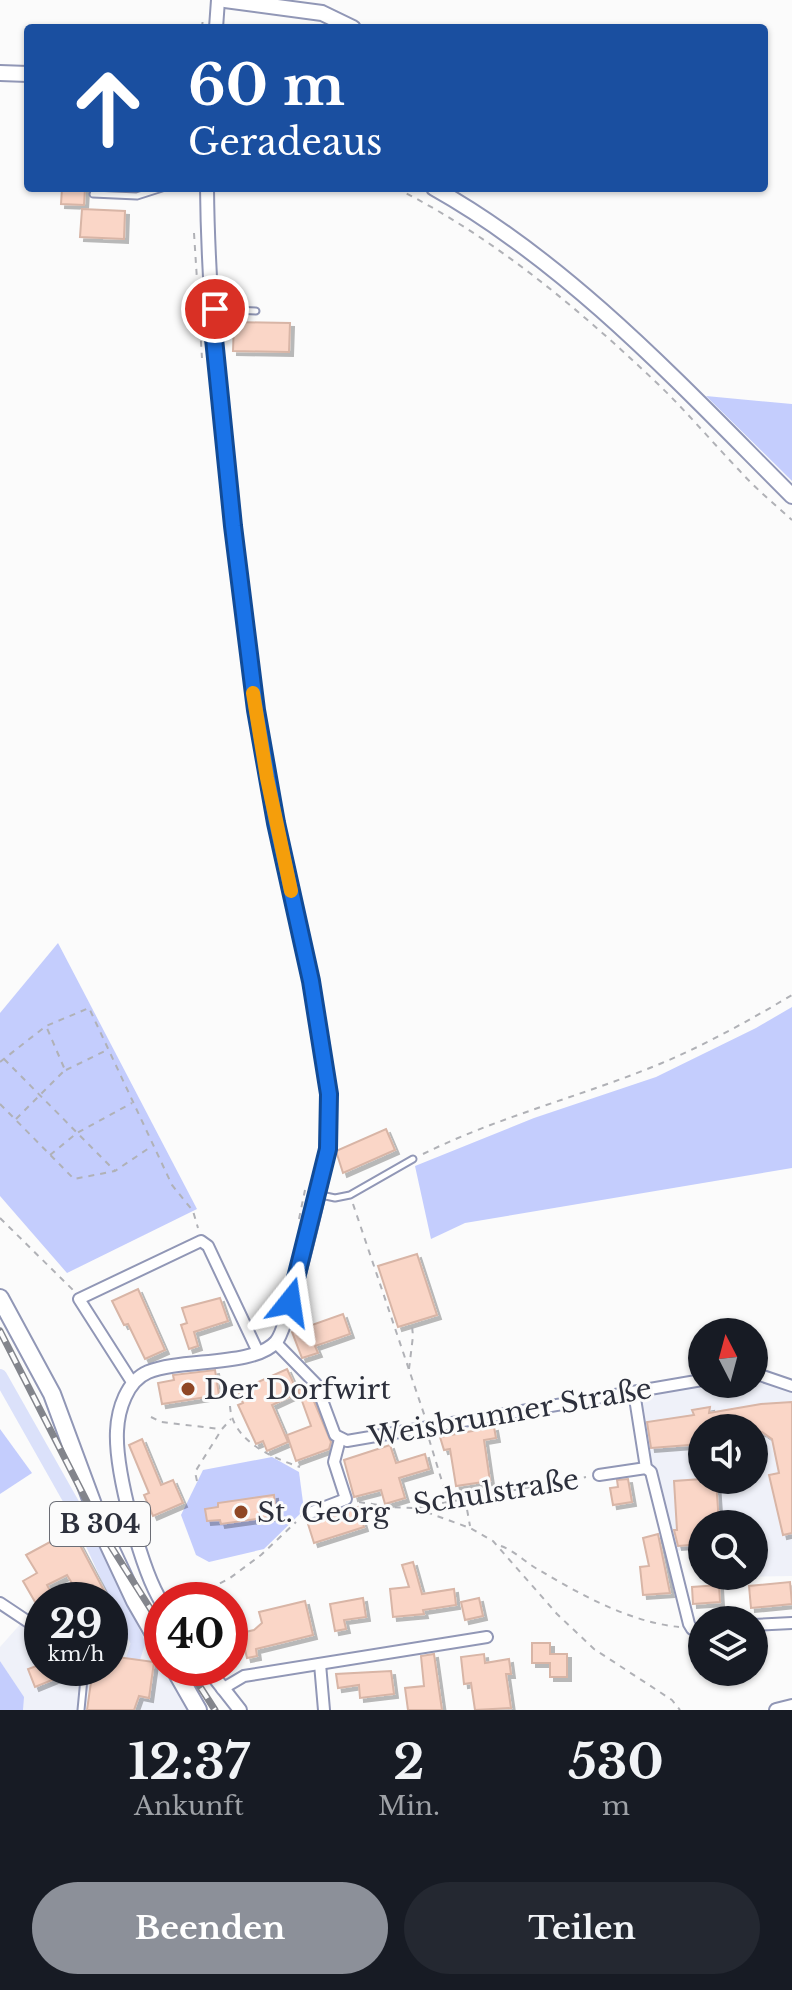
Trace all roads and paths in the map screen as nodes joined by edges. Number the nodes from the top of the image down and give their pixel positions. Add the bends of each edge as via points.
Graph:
1 (218, 0) edge
2 (225, 0) edge
3 (216, 24) edge
4 (345, 24) edge
5 (0, 73) edge
6 (24, 74) edge
7 (150, 192) edge
8 (207, 192) edge
9 (404, 192) edge
10 (441, 192) edge
11 (93, 194) dead end
12 (211, 309) junction
13 (256, 311) dead end
14 (792, 496) edge
15 (792, 520) edge
16 (792, 995) edge
17 (46, 1026) junction
18 (108, 1049) junction
19 (4, 1059) junction
20 (0, 1062) edge
21 (65, 1070) junction
22 (39, 1095) junction
23 (133, 1102) junction
24 (0, 1104) edge
25 (15, 1120) junction
26 (77, 1133) junction
27 (153, 1145) junction
28 (50, 1155) junction
29 (413, 1159) joint
30 (115, 1171) junction
31 (318, 1195) junction
32 (350, 1195) junction
33 (0, 1218) edge
34 (201, 1241) junction
35 (0, 1298) edge
36 (79, 1299) junction
37 (412, 1326) dead end
38 (275, 1342) junction
39 (258, 1352) junction
40 (409, 1369) junction
41 (768, 1378) edge
42 (132, 1382) junction
43 (688, 1382) edge
44 (792, 1386) edge
45 (634, 1392) junction
46 (230, 1406) dead end
47 (151, 1417) dead end
48 (231, 1419) junction
49 (427, 1427) junction
50 (222, 1429) junction
51 (340, 1439) junction
52 (300, 1467) dead end
53 (646, 1468) junction
54 (599, 1475) joint
55 (197, 1481) dead end
56 (465, 1498) junction
57 (346, 1499) junction
58 (448, 1501) junction
59 (415, 1508) junction
60 (307, 1514) joint
61 (470, 1528) junction
62 (498, 1545) junction
63 (152, 1582) edge
64 (222, 1582) edge
65 (0, 1603) edge
66 (144, 1617) edge
67 (24, 1619) edge
68 (688, 1620) edge
69 (792, 1623) edge
70 (768, 1624) edge
71 (688, 1628) edge
72 (487, 1637) dead end
73 (320, 1664) junction
74 (83, 1686) edge
75 (184, 1686) edge
76 (220, 1686) edge
77 (222, 1689) junction
78 (792, 1706) edge
79 (81, 1710) edge
80 (198, 1710) edge
81 (240, 1710) edge
82 (324, 1710) edge
83 (680, 1710) edge
84 (776, 1710) edge

1 - 3 street
2 - 4 main road via 322,13
5 - 6 main road
7 - 11 lane
8 - 12 street
9 - 15 path via 495,245 555,292 660,386
10 - 14 main road via 578,291
12 - 13 lane
12 - 31 street via 256,710 326,1072 330,1132
16 - 29 path via 661,1063 511,1116
17 - 18 path via 89,1008
17 - 19 path
17 - 21 path
18 - 21 path
18 - 23 path
19 - 20 path
19 - 22 path
21 - 22 path
22 - 25 path
22 - 26 path
23 - 26 path
23 - 27 path
24 - 25 path
25 - 28 path
26 - 28 path
26 - 30 path
27 - 30 path
27 - 34 path via 172,1185 193,1211
28 - 30 path via 74,1179
29 - 32 lane
31 - 32 lane
31 - 38 street via 284,1327
32 - 40 path
33 - 36 path
34 - 36 street
34 - 39 street
35 - 66 main road, B 304 via 52,1394 105,1537
36 - 42 street
37 - 40 path
38 - 39 street
38 - 51 street, Weisbrunner Straße via 316,1384
39 - 42 street via 170,1366
40 - 49 path
41 - 44 street
42 - 63 street via 118,1423 118,1449 142,1561
43 - 45 street, Weisbrunner Straße
45 - 49 street, Weisbrunner Straße
45 - 53 street
46 - 48 path
47 - 50 path
48 - 50 path
48 - 52 path via 256,1446
49 - 51 street, Weisbrunner Straße
49 - 58 path
50 - 55 path via 195,1472
51 - 57 street via 334,1462
53 - 54 street, Schulstraße
53 - 68 street
54 - 56 path, Schulstraße
56 - 58 path, Schulstraße
56 - 61 path
57 - 59 path, Schulstraße
57 - 60 street
58 - 59 path, Schulstraße
59 - 61 path
60 - 64 path
61 - 62 path
62 - 71 path via 640,1620
62 - 83 path via 594,1649
65 - 67 street
69 - 70 street
72 - 73 street
73 - 77 street via 244,1676
73 - 82 street
74 - 79 lane
75 - 80 main road
76 - 77 street
77 - 81 street
78 - 84 street

